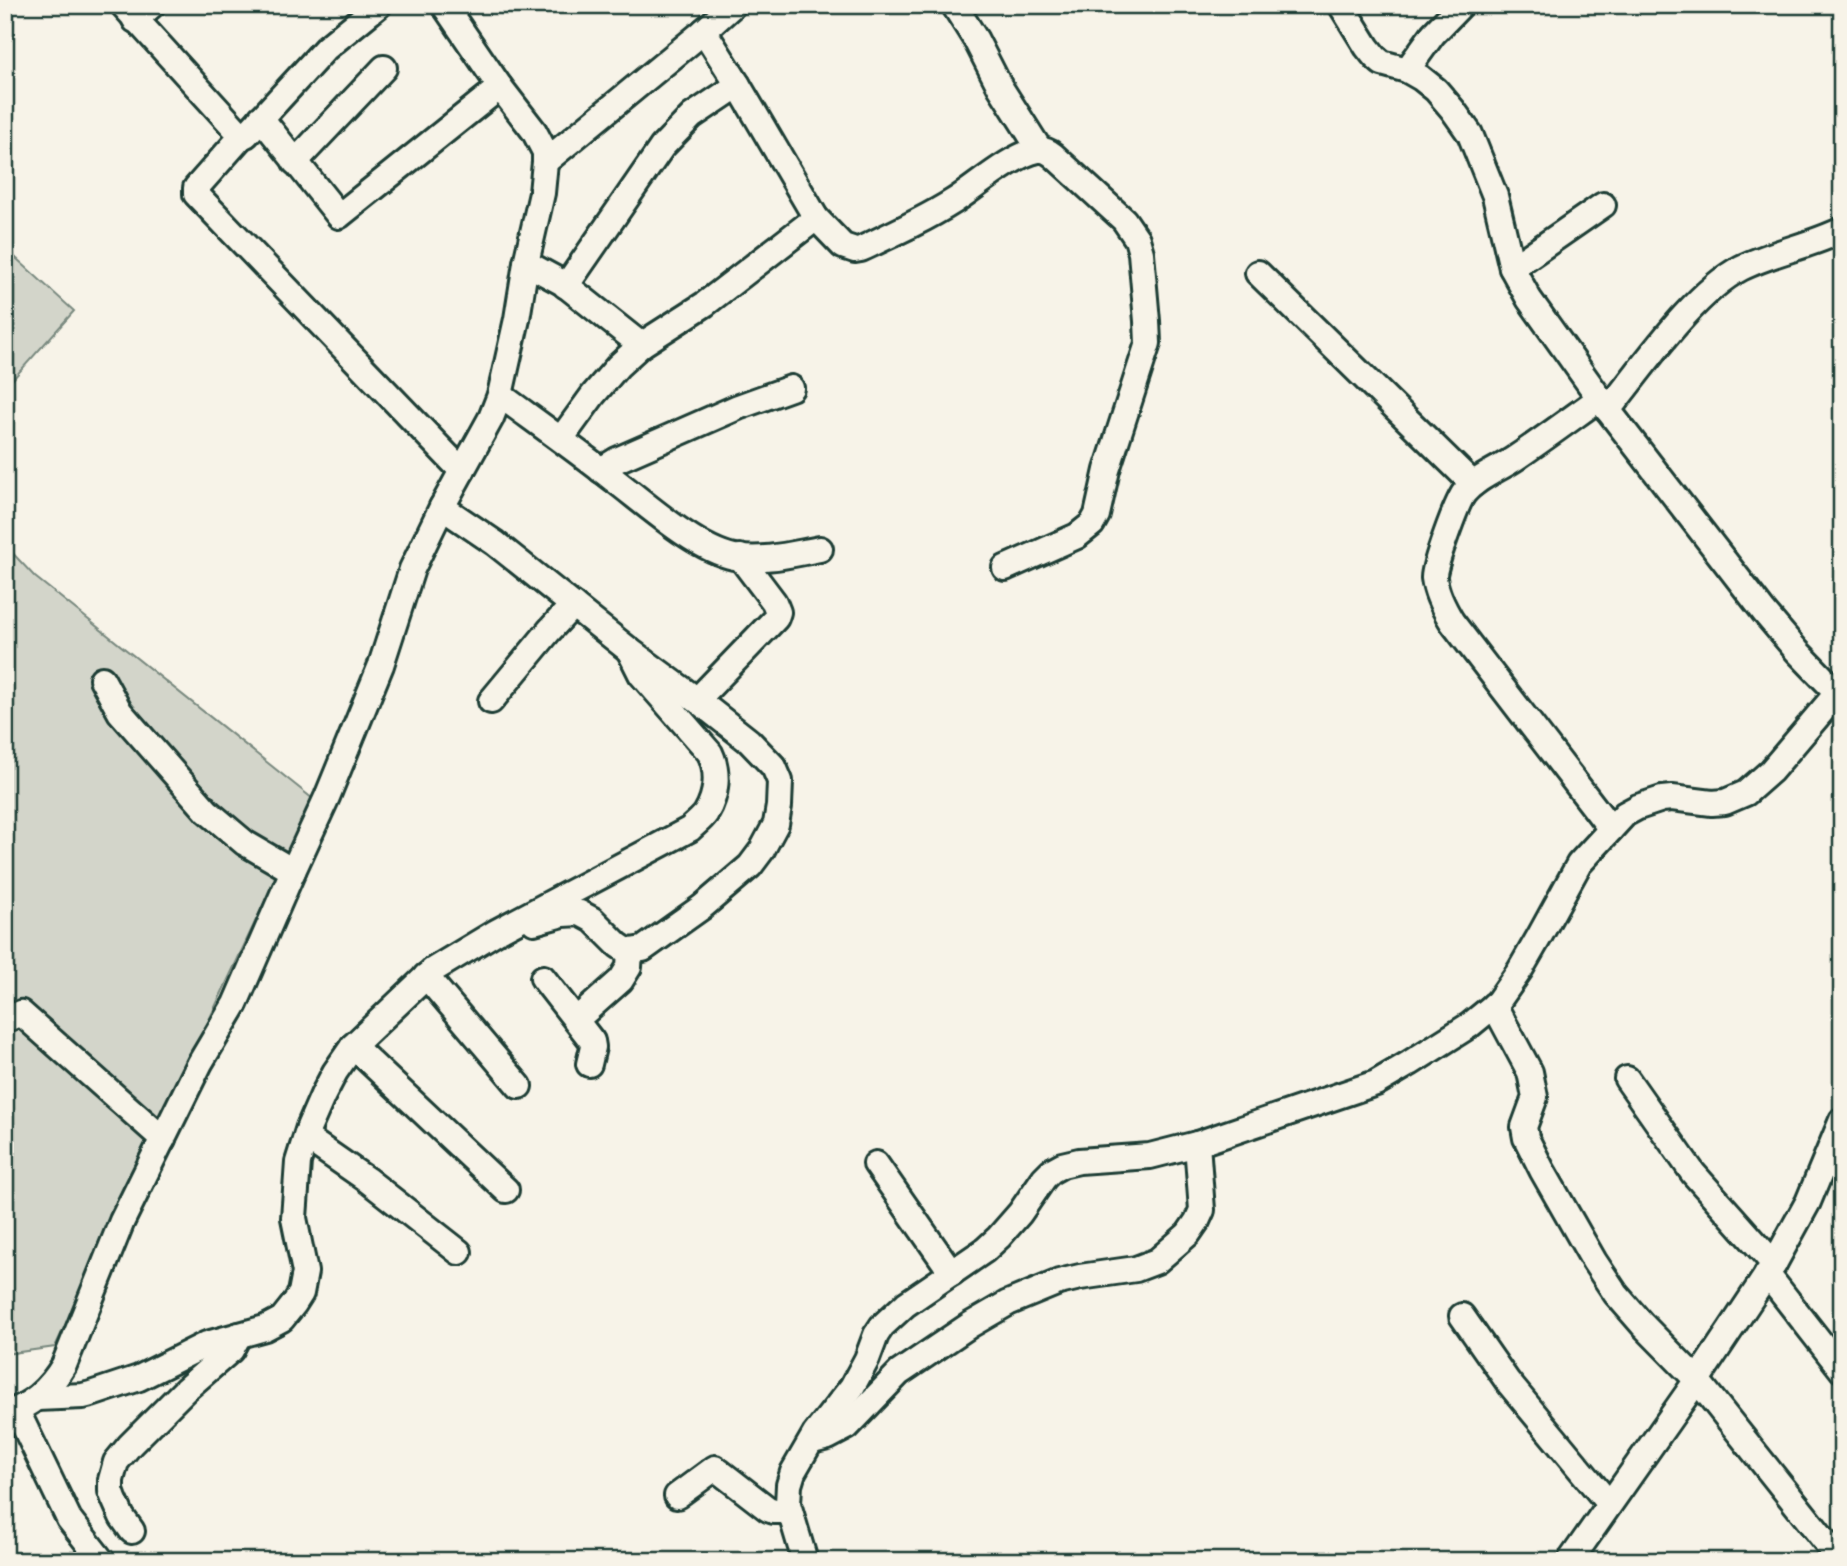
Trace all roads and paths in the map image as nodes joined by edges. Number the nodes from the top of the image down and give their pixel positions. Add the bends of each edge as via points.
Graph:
1 (379, 5) edge
2 (443, 5) edge
3 (733, 5) edge
4 (954, 5) edge
5 (1341, 5) edge
6 (1461, 5) edge
7 (137, 10) edge
8 (704, 32) junction
9 (384, 68) dead end
10 (1407, 70) junction
11 (738, 85) junction
12 (500, 87) junction
13 (261, 118) junction
14 (242, 136) junction
15 (1040, 149) junction
16 (295, 162) junction
17 (545, 162) junction
18 (1603, 205) dead end
19 (816, 218) junction
20 (1842, 230) edge
21 (526, 263) junction
22 (1512, 268) junction
23 (1258, 273) dead end
24 (566, 286) junction
25 (641, 345) junction
26 (791, 388) dead end
27 (500, 395) junction
28 (1604, 404) junction
29 (561, 439) junction
30 (601, 470) junction
31 (463, 471) junction
32 (1473, 484) junction
33 (442, 507) junction
34 (820, 550) dead end
35 (740, 558) junction
36 (1004, 568) dead end
37 (573, 605) junction
38 (629, 650) junction
39 (102, 679) dead end
40 (1841, 691) edge
41 (697, 700) junction
42 (491, 701) dead end
43 (1611, 829) junction
44 (293, 871) junction
45 (496, 932) junction
46 (630, 951) junction
47 (426, 976) junction
48 (543, 978) dead end
49 (1494, 1005) junction
50 (5, 1020) edge
51 (576, 1020) junction
52 (353, 1046) junction
53 (589, 1064) dead end
54 (1627, 1079) dead end
55 (519, 1086) dead end
56 (1842, 1119) edge
57 (307, 1138) junction
58 (163, 1139) junction
59 (1197, 1144) junction
60 (876, 1164) dead end
61 (506, 1190) dead end
62 (458, 1252) dead end
63 (1771, 1269) junction
64 (952, 1273) junction
65 (1462, 1316) dead end
66 (239, 1335) junction
67 (1842, 1370) edge
68 (1697, 1380) junction
69 (20, 1408) edge
70 (811, 1441) junction
71 (677, 1496) dead end
72 (1609, 1504) junction
73 (789, 1511) junction
74 (132, 1531) dead end
75 (102, 1561) edge
76 (805, 1561) edge
77 (1570, 1561) edge
78 (1841, 1561) edge

1 - 13 street via 326,48
2 - 12 street
3 - 8 street
4 - 15 street
5 - 10 street via 1374,57
6 - 10 street
7 - 14 street
8 - 11 street
8 - 17 street
9 - 16 street
10 - 22 street via 1436,90 1470,134 1495,196
11 - 19 street
11 - 24 street via 692,116 662,147
12 - 16 street via 339,216
12 - 17 street via 542,144
13 - 14 street
13 - 16 street
14 - 31 street via 196,188 196,194
15 - 19 street via 912,225 861,249 843,247
15 - 36 street via 1053,155 1133,232 1141,253 1147,344 1092,524 1077,536
17 - 21 street
18 - 22 street
19 - 25 street via 705,304
20 - 28 street via 1741,268 1723,280
21 - 24 street
21 - 27 street
22 - 28 street
23 - 32 street
24 - 25 street
25 - 29 street via 593,395
26 - 30 street via 726,412
27 - 29 street
27 - 31 street
28 - 32 street
28 - 40 street via 1764,612 1832,687
29 - 30 street
30 - 35 street via 698,542
31 - 33 street
32 - 43 street via 1461,498 1434,569 1439,597 1452,622
33 - 37 street
33 - 44 street via 412,569 381,665
34 - 35 street
35 - 41 street via 778,612
37 - 38 street
37 - 42 street
38 - 41 street
38 - 45 street via 641,674 715,763 716,782 707,811 690,829
39 - 44 street via 120,712 207,811 246,843
40 - 43 street via 1746,793 1712,803 1662,799 1625,814
41 - 46 street via 774,767 780,780 776,824 750,866 664,936
43 - 49 street via 1579,863 1526,959
44 - 58 street via 235,1004
45 - 46 street via 580,913
45 - 47 street
46 - 51 street via 629,967 621,980
47 - 52 street
47 - 55 street
48 - 51 street
49 - 59 street via 1471,1026 1376,1083
49 - 68 street via 1530,1072 1535,1097 1525,1133 1542,1170 1616,1294
50 - 58 street via 21,1013
51 - 53 street via 592,1041
52 - 57 street via 323,1095
52 - 61 street
54 - 63 street via 1693,1173
56 - 63 street via 1808,1202
57 - 62 street
57 - 66 street via 298,1162 293,1219 305,1272 301,1293 282,1319
58 - 69 street via 122,1222 64,1365 54,1380
59 - 64 street via 1150,1156 1062,1165 1044,1178 999,1237
59 - 70 street via 1201,1216 1157,1261 1059,1282 1008,1303 899,1373 847,1427
60 - 64 street
63 - 67 street
63 - 68 street
64 - 70 street via 917,1295 882,1326 852,1387
65 - 72 street via 1508,1382
66 - 69 street via 207,1344 139,1378 92,1394
66 - 74 street via 231,1350 116,1462 111,1491
68 - 72 street
68 - 78 street
69 - 75 street via 69,1519
70 - 73 street via 793,1472
71 - 73 street via 715,1468 768,1509
72 - 77 street
73 - 76 street

